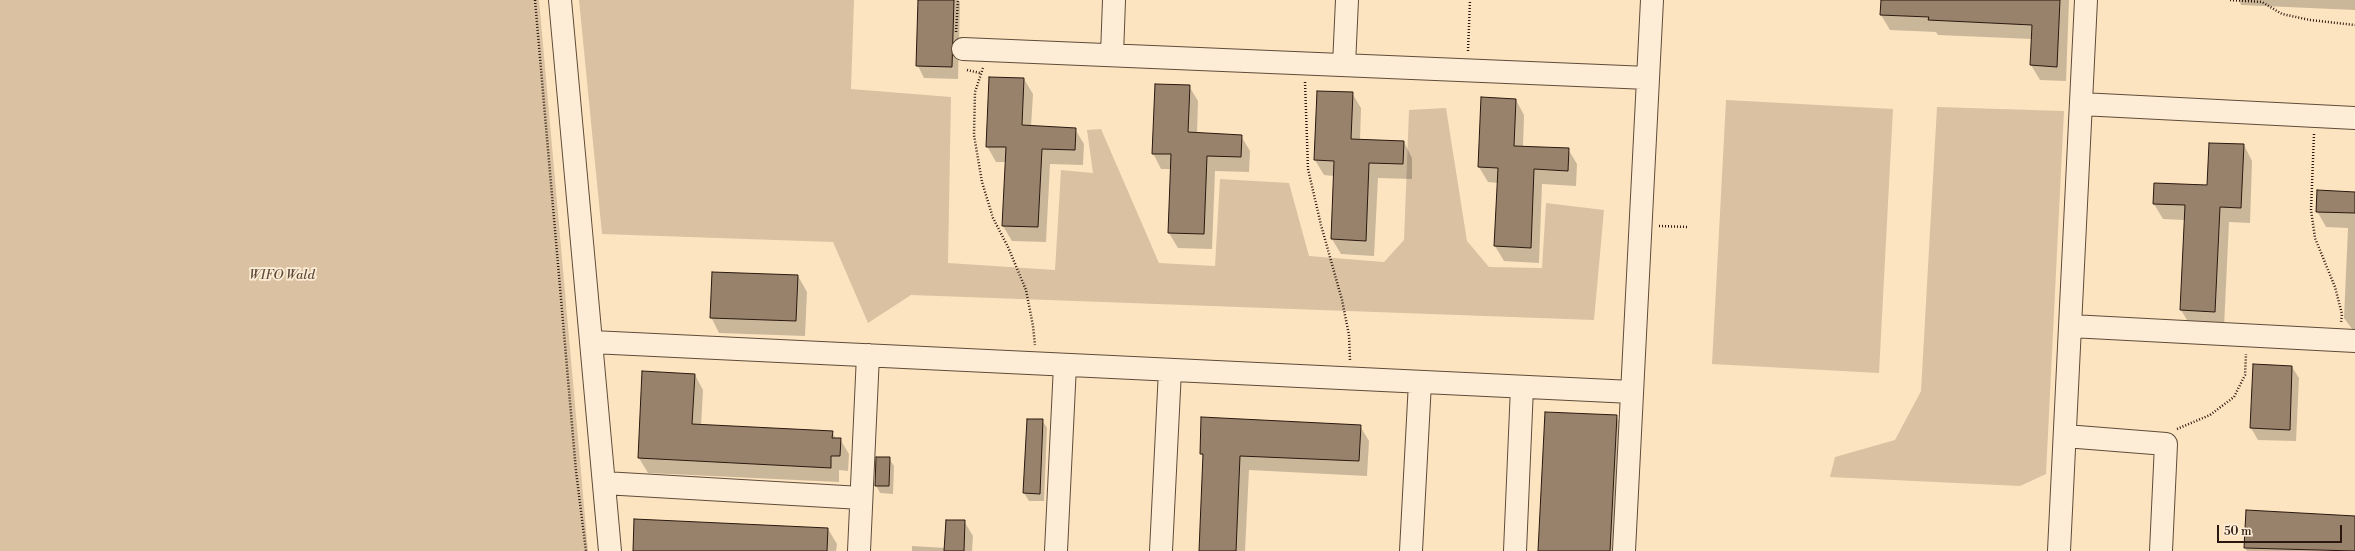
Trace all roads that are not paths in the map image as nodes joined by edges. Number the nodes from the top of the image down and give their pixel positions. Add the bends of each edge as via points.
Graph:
1 (560, 0) edge
2 (1114, 0) edge
3 (1347, 0) edge
4 (1652, 0) edge
5 (2086, 0) edge
6 (963, 49) dead end
7 (1112, 55) junction
8 (1344, 65) junction
9 (1648, 78) junction
10 (2081, 104) junction
11 (2355, 118) edge
12 (2071, 326) junction
13 (2347, 340) edge
14 (592, 342) junction
15 (868, 355) junction
16 (1065, 365) junction
17 (1170, 370) junction
18 (1420, 382) junction
19 (1522, 387) junction
20 (1632, 392) junction
21 (2065, 436) junction
22 (604, 483) junction
23 (861, 498) junction
24 (610, 551) edge
25 (859, 551) edge
26 (1056, 551) edge
27 (1161, 551) edge
28 (1411, 551) edge
29 (1515, 551) edge
30 (1624, 551) edge
31 (2059, 551) edge
32 (2161, 551) edge

1 - 14 lane
2 - 7 lane
3 - 8 lane
4 - 9 lane
5 - 10 lane
6 - 7 lane
7 - 8 lane
8 - 9 lane
9 - 20 lane
10 - 11 lane
10 - 12 lane
12 - 13 lane
12 - 21 lane
14 - 15 lane
14 - 22 lane
15 - 16 lane
15 - 23 lane
16 - 17 lane
16 - 26 lane
17 - 18 lane
17 - 27 lane
18 - 19 lane
18 - 28 lane
19 - 20 lane
19 - 29 lane
20 - 30 lane
21 - 31 lane
21 - 32 lane via 2166,444
22 - 23 lane
22 - 24 lane
23 - 25 lane

